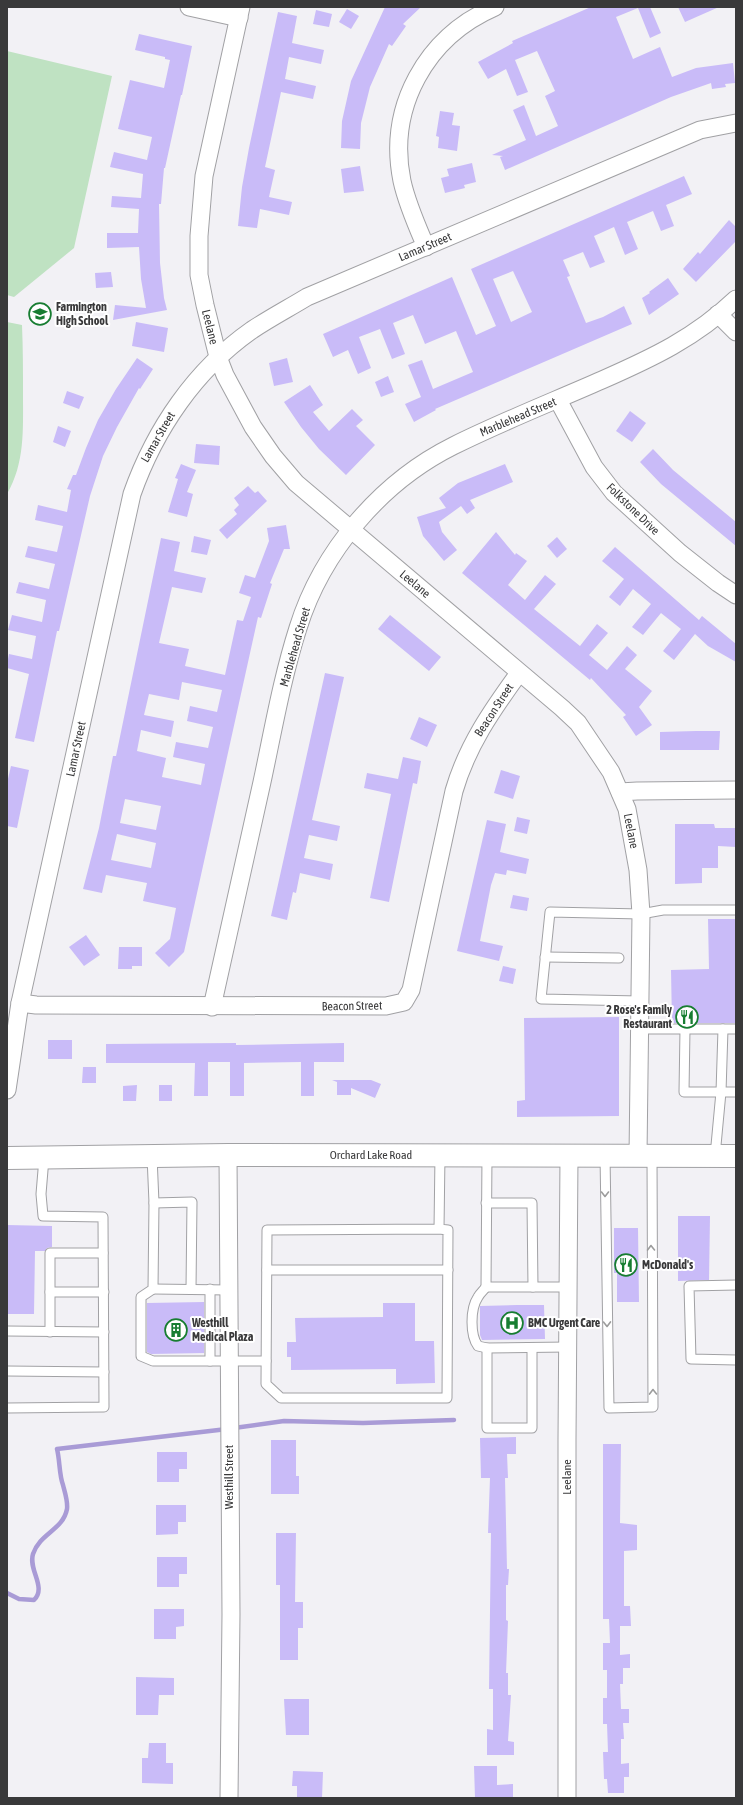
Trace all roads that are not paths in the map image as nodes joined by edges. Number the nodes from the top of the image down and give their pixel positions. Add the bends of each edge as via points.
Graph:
1 (189, 7) edge
2 (495, 7) edge
3 (240, 12) edge
4 (736, 123) edge
5 (426, 247) junction
6 (736, 299) edge
7 (718, 314) junction
8 (736, 332) edge
9 (218, 358) junction
10 (558, 400) junction
11 (351, 530) junction
12 (736, 595) edge
13 (519, 673) junction
14 (736, 790) edge
15 (620, 792) junction
16 (736, 910) edge
17 (641, 914) junction
18 (545, 957) junction
19 (620, 958) dead end
20 (640, 1001) junction
21 (20, 1003) junction
22 (212, 1007) junction
23 (686, 1029) junction
24 (722, 1029) junction
25 (736, 1029) edge
26 (640, 1030) junction
27 (7, 1090) edge
28 (721, 1092) junction
29 (736, 1092) edge
30 (228, 1155) junction
31 (440, 1155) junction
32 (487, 1155) junction
33 (606, 1155) junction
34 (44, 1156) junction
35 (152, 1156) junction
36 (569, 1156) junction
37 (645, 1156) junction
38 (726, 1156) edge
39 (7, 1158) edge
40 (154, 1203) junction
41 (486, 1203) junction
42 (439, 1229) junction
43 (103, 1253) junction
44 (267, 1270) junction
45 (448, 1270) junction
46 (736, 1285) edge
47 (486, 1287) junction
48 (533, 1287) junction
49 (569, 1287) junction
50 (152, 1289) junction
51 (191, 1289) junction
52 (210, 1289) junction
53 (229, 1290) junction
54 (50, 1292) junction
55 (104, 1292) junction
56 (7, 1331) edge
57 (50, 1332) junction
58 (104, 1332) junction
59 (568, 1347) junction
60 (486, 1348) junction
61 (532, 1348) junction
62 (736, 1360) edge
63 (210, 1361) junction
64 (229, 1361) junction
65 (266, 1361) junction
66 (7, 1371) edge
67 (104, 1372) junction
68 (7, 1408) edge
69 (230, 1798) edge
70 (567, 1798) edge

1 - 3 street
2 - 5 street via 459,27 440,45 426,62 406,102 400,142 402,179 410,210
3 - 9 street, Leelane via 204,176 199,236 199,275
4 - 5 street, Lamar Street via 700,130
5 - 9 street, Lamar Street via 307,297 252,330
6 - 7 street, Marblehead Street
7 - 8 street
7 - 10 street, Marblehead Street via 682,342 662,353
9 - 11 street, Leelane via 233,393 273,456 296,483
9 - 21 street, Lamar Street via 182,397 166,420 142,465 132,494
10 - 11 street, Marblehead Street via 477,435 428,460 387,492
10 - 12 street, Folkstone Drive via 594,467 614,493 680,553
11 - 13 street, Leelane
11 - 22 street, Marblehead Street via 322,573 298,628
13 - 15 street, Leelane via 578,723 594,745
13 - 22 street, Beacon Street via 480,730 461,769 411,990 404,1002 386,1006
14 - 15 street
15 - 17 street, Leelane via 627,809 638,870
16 - 17 lane via 663,910
17 - 18 lane via 550,912
17 - 20 street, Leelane
18 - 19 lane
18 - 20 lane via 541,999
20 - 26 street, Leelane
21 - 22 street, Beacon Street
21 - 27 street, Lamar Street
23 - 24 lane
23 - 26 lane
23 - 28 lane via 684,1092
24 - 25 lane
24 - 28 lane
26 - 37 street, Leelane
28 - 29 lane
28 - 38 lane
30 - 31 main road, Orchard Lake Road
30 - 35 main road, Orchard Lake Road
30 - 53 street, Westhill Street
31 - 32 main road, Orchard Lake Road
31 - 42 lane
32 - 36 main road, Orchard Lake Road
32 - 41 lane
33 - 36 main road, Orchard Lake Road
33 - 37 main road, Orchard Lake Road
33 -> 37 lane via 609,1408 653,1407
34 - 35 main road, Orchard Lake Road
34 - 39 main road, Orchard Lake Road
34 - 43 lane via 41,1194 43,1216 103,1217
35 - 40 lane
36 - 49 street, Leelane
37 - 38 main road, Orchard Lake Road
40 - 50 lane
40 - 51 lane via 192,1202
41 - 47 lane
41 - 48 lane via 532,1203
42 - 44 lane via 268,1230
42 - 45 lane via 448,1230
43 - 54 lane via 50,1253
43 - 55 lane
44 - 45 lane
44 - 65 lane
45 - 65 lane via 448,1398 281,1398 266,1384
46 - 62 lane via 689,1286 690,1359
47 - 48 lane
47 - 60 lane via 477,1298 473,1313 473,1340 478,1346
48 - 49 lane
49 - 59 street, Leelane
50 - 51 lane
50 - 63 lane via 141,1297 141,1356 153,1361
51 - 52 lane
52 - 53 lane
52 - 63 lane
53 - 64 street, Westhill Street
54 - 55 lane
54 - 57 lane
55 - 58 lane
56 - 57 lane
57 - 58 lane
58 - 67 lane
59 - 61 lane
59 - 70 street, Leelane
60 - 61 lane
60 - 61 lane via 487,1428 532,1428
63 - 64 lane
64 - 65 lane
64 - 69 street, Westhill Street
66 - 67 lane
67 - 68 lane via 104,1407

